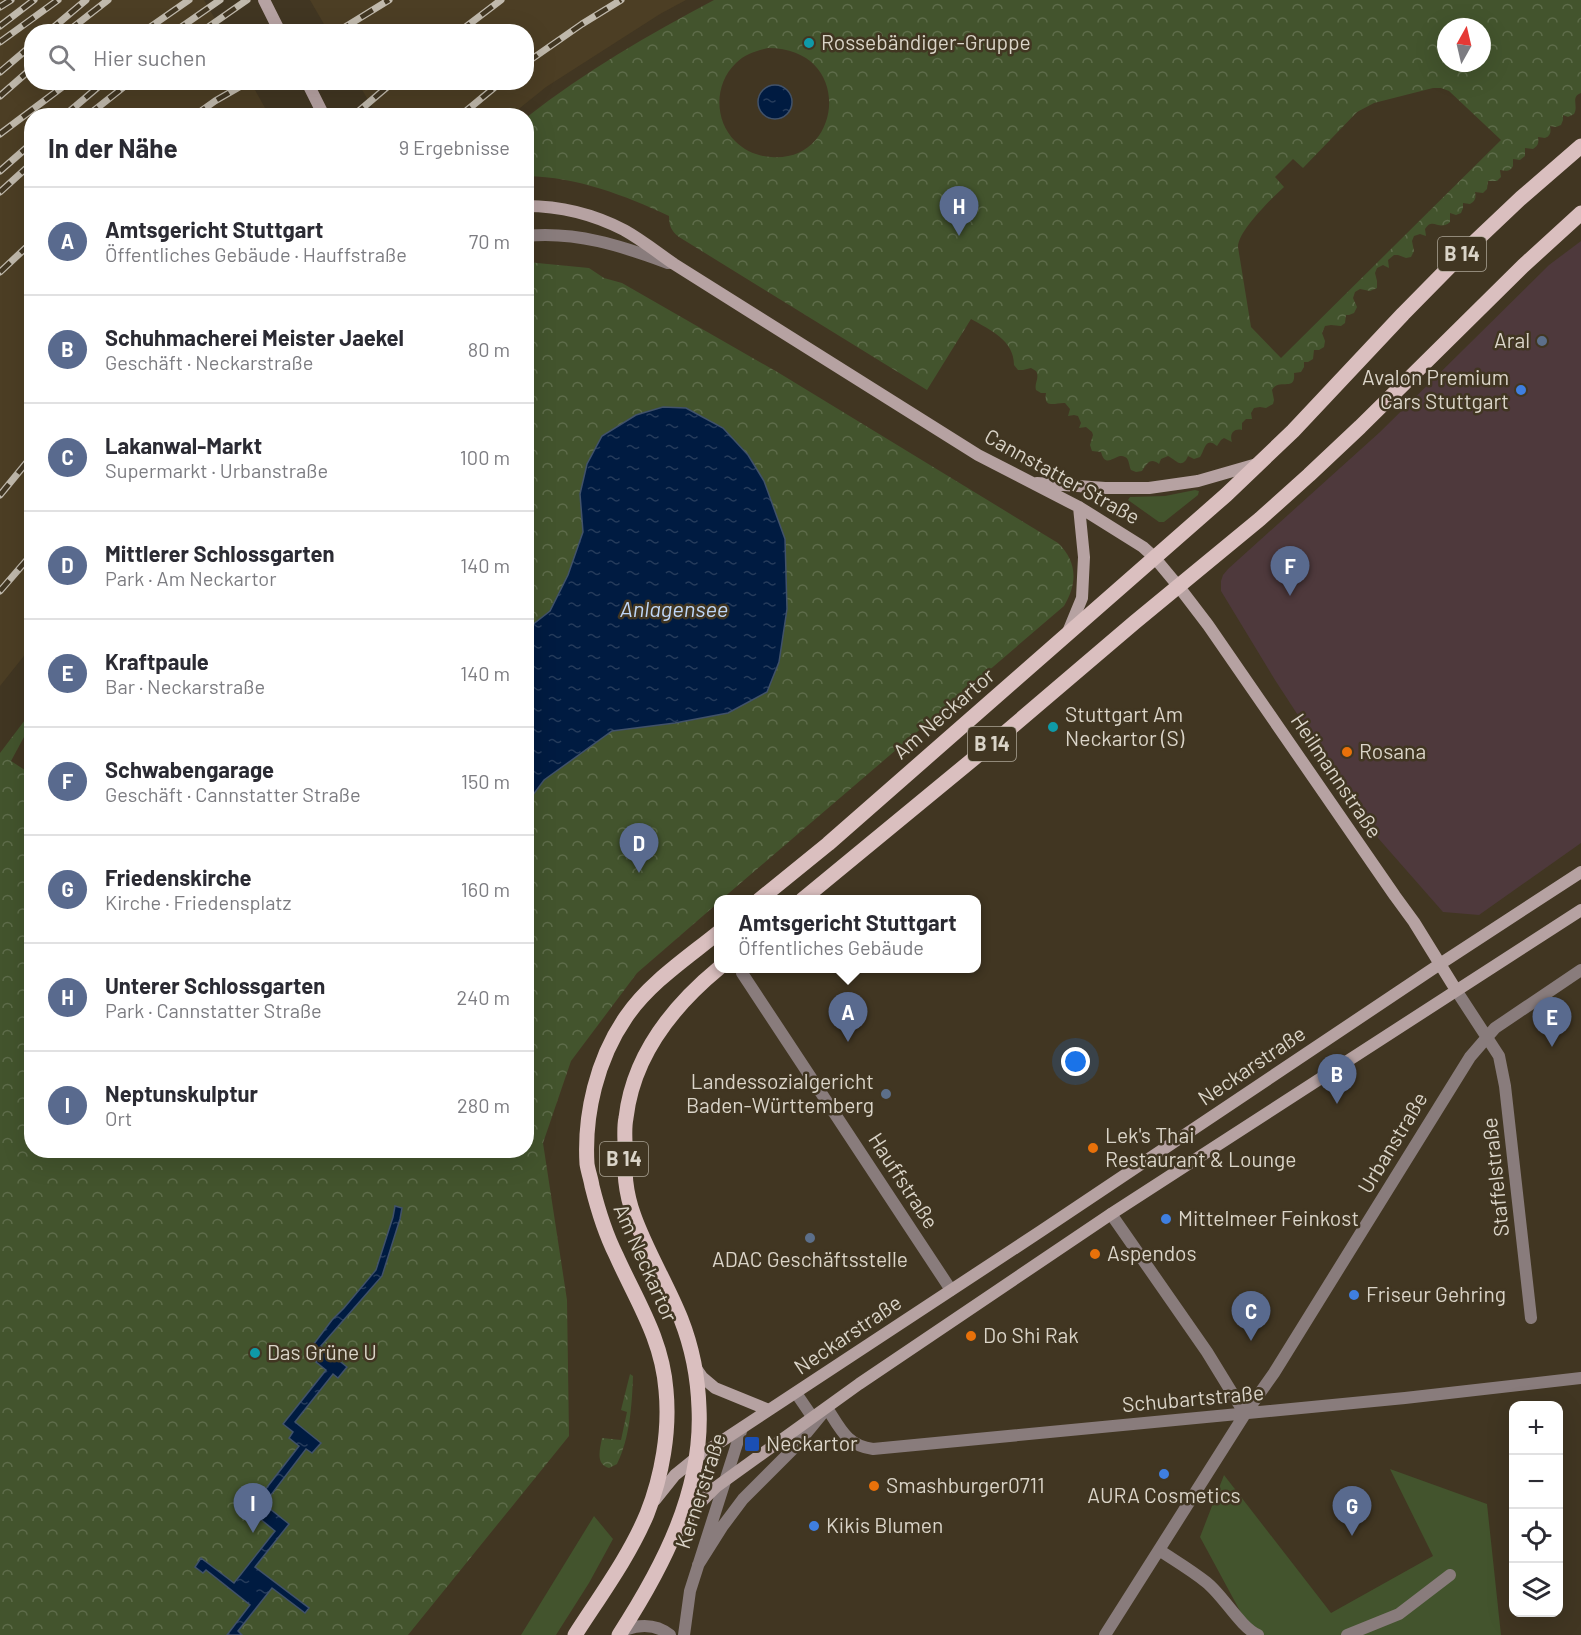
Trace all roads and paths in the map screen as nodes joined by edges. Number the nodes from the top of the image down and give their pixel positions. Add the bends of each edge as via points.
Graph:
1 (264, 0) edge
2 (276, 24) edge
3 (311, 90) edge
4 (320, 108) edge
5 (1581, 146) edge
6 (534, 206) edge
7 (1581, 213) edge
8 (534, 236) edge
9 (674, 264) junction
10 (1263, 461) junction
11 (1029, 481) junction
12 (1079, 507) junction
13 (1154, 557) junction
14 (1179, 587) junction
15 (1068, 633) junction
16 (1581, 872) edge
17 (765, 895) edge
18 (808, 895) edge
19 (1581, 910) edge
20 (714, 936) edge
21 (1440, 964) junction
22 (1581, 970) edge
23 (714, 972) edge
24 (742, 973) dead end
25 (1456, 990) junction
26 (1486, 1037) junction
27 (1111, 1214) junction
28 (951, 1290) junction
29 (1531, 1318) dead end
30 (695, 1367) junction
31 (1581, 1378) edge
32 (796, 1393) junction
33 (826, 1408) junction
34 (769, 1410) junction
35 (1245, 1414) junction
36 (813, 1418) junction
37 (742, 1428) junction
38 (696, 1458) junction
39 (726, 1480) junction
40 (647, 1514) junction
41 (1159, 1550) junction
42 (666, 1555) junction
43 (698, 1565) junction
44 (1450, 1575) dead end
45 (621, 1633) edge
46 (575, 1635) edge
47 (670, 1635) edge
48 (684, 1635) edge
49 (1105, 1635) edge
50 (1258, 1635) edge
51 (1347, 1635) edge

1 - 2 main road
3 - 4 main road
5 - 10 main road, B 14 via 1465,251
6 - 9 main road, Cannstatter Straße via 560,208 598,219 624,230
7 - 14 main road, B 14 via 1360,428
8 - 9 street via 596,240
9 - 11 main road, Cannstatter Straße via 978,455
10 - 11 main road via 1198,481 1149,488
10 - 13 main road, B 14
11 - 12 main road, Cannstatter Straße
12 - 13 main road, Cannstatter Straße
12 - 15 main road via 1084,557 1082,598
13 - 14 main road, Cannstatter Straße
13 - 15 main road, Am Neckartor / B 14
14 - 18 main road, B 14
14 - 21 main road, Heilmannstraße
15 - 17 main road, Am Neckartor / B 14
16 - 21 main road, Neckarstraße
19 - 25 main road
20 - 40 main road, Am Neckartor / B 14 via 654,985 626,1017 605,1055 588,1127 587,1166 597,1208 615,1255 648,1319 663,1365 665,1436
21 - 25 main road, Heilmannstraße
21 - 28 main road, Neckarstraße
22 - 26 street
23 - 30 main road, Am Neckartor / B 14 via 673,1012 650,1044 634,1082 626,1118 626,1190 643,1238 682,1320
24 - 28 street, Hauffstraße
25 - 26 street
25 - 27 main road
26 - 29 street, Staffelstraße via 1499,1056 1505,1086
26 - 35 street, Urbanstraße via 1455,1079 1275,1373
27 - 33 main road
27 - 35 street
28 - 32 main road, Neckarstraße
30 - 34 main road via 715,1388
30 - 38 main road, Am Neckartor / B 14 via 699,1409
31 - 35 street, Schubartstraße
32 - 34 main road, Neckarstraße
32 - 36 street, Neckarstraße
33 - 35 street, Schubartstraße via 849,1440 873,1449
33 - 36 main road
33 - 43 street, Kernerstraße via 734,1511
34 - 37 main road, Neckarstraße
35 - 41 street, Urbanstraße
36 - 39 main road
37 - 38 main road, Neckarstraße
37 - 39 street, Kernerstraße
38 - 40 main road, Neckarstraße via 667,1484
38 - 42 main road, B 14 via 684,1509
39 - 42 main road via 695,1508
39 - 43 street, Kernerstraße
40 - 46 main road, B 14
41 - 49 street, Urbanstraße
41 - 50 street via 1206,1582
42 - 45 main road, B 14
43 - 48 street, Kernerstraße
44 - 51 street via 1399,1614
45 - 47 street via 645,1625

